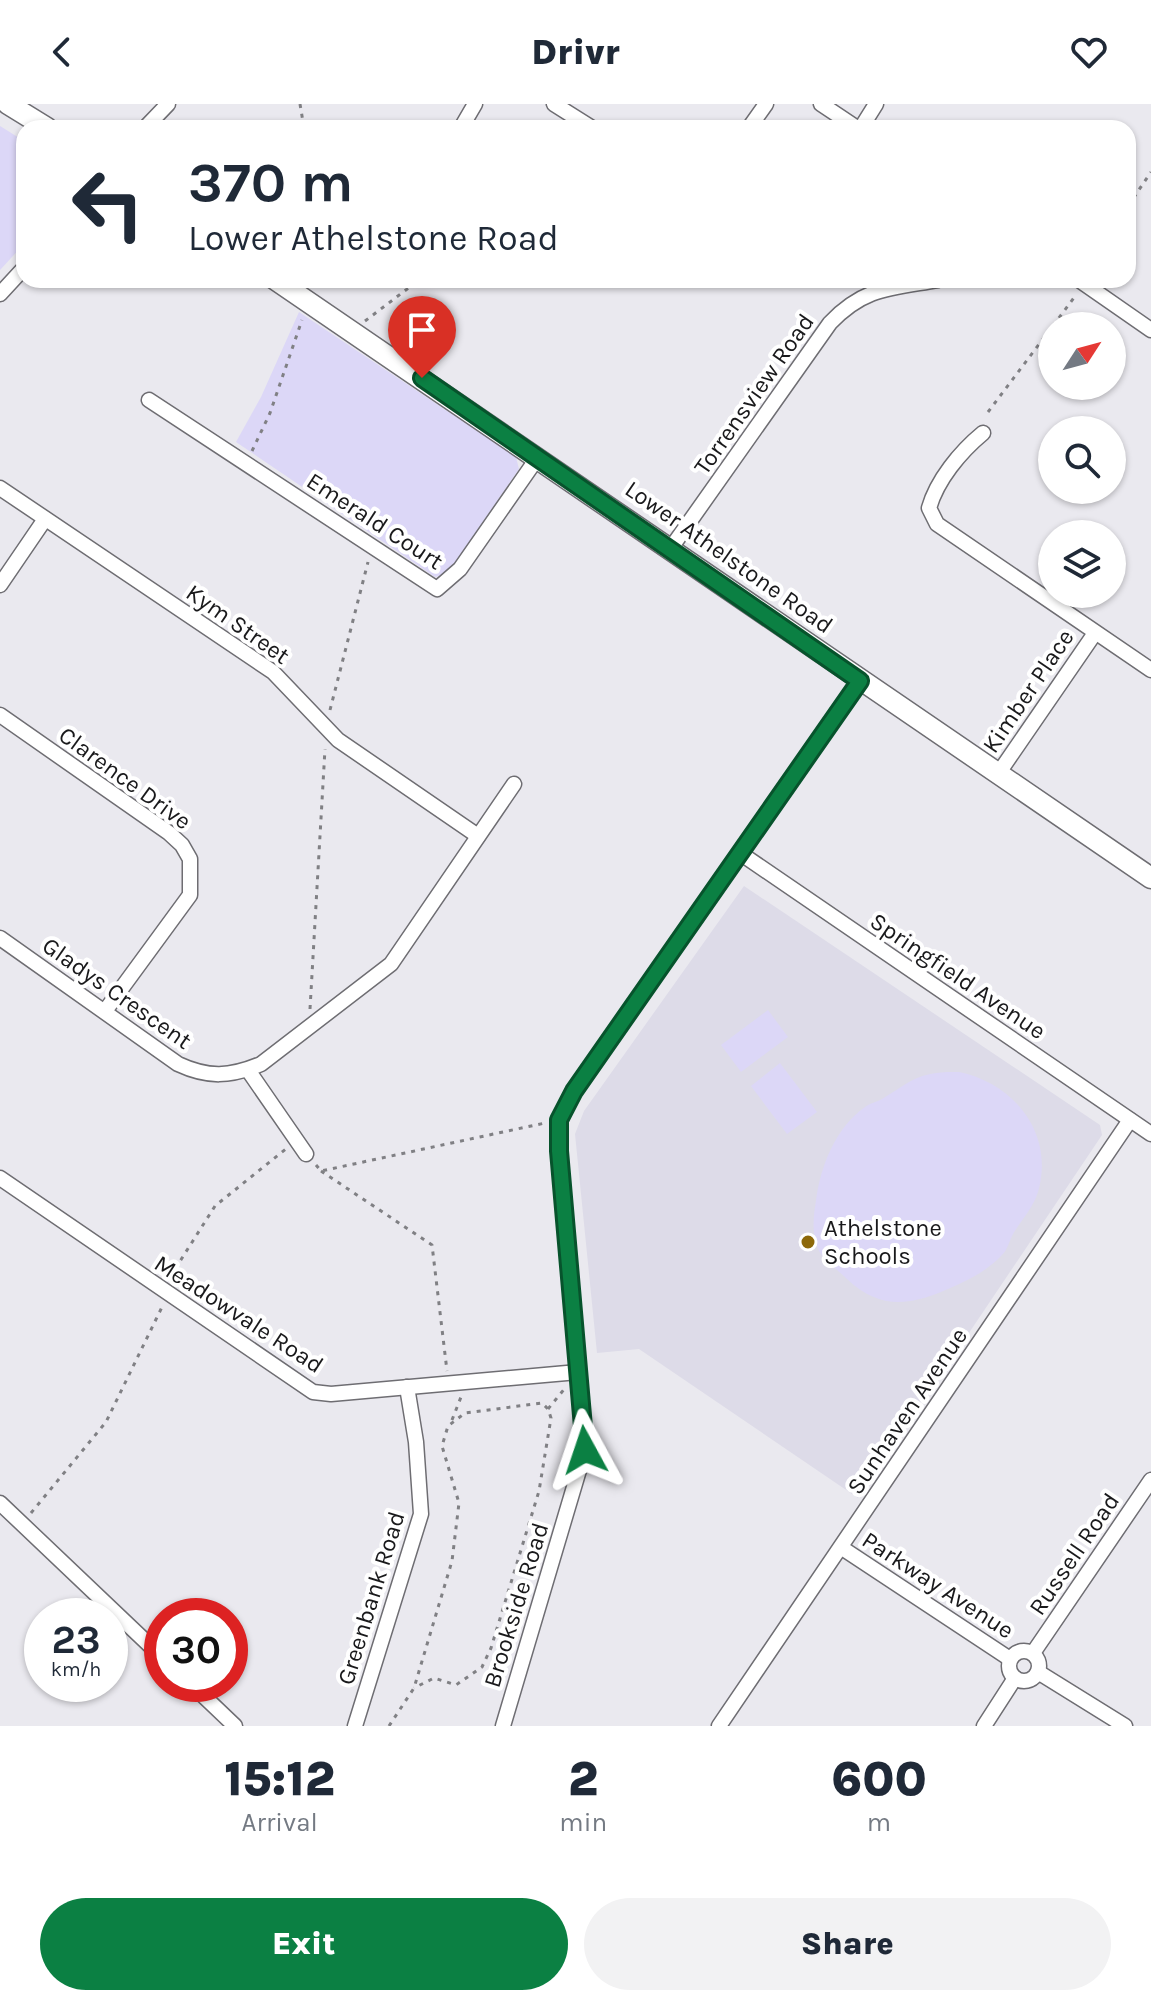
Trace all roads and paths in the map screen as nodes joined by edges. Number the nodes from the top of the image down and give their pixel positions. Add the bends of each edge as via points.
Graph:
1 (8, 104) edge
2 (168, 104) edge
3 (554, 104) edge
4 (821, 104) edge
5 (34, 120) edge
6 (153, 120) edge
7 (579, 120) edge
8 (846, 120) edge
9 (1151, 172) edge
10 (1136, 194) edge
11 (16, 277) edge
12 (288, 288) edge
13 (408, 288) edge
14 (893, 288) edge
15 (1078, 288) edge
16 (1082, 288) edge
17 (0, 294) edge
18 (308, 301) junction
19 (1061, 312) edge
20 (1151, 330) edge
21 (352, 331) junction
22 (1038, 345) edge
23 (149, 400) dead end
24 (988, 412) dead end
25 (983, 433) dead end
26 (538, 457) junction
27 (246, 463) junction
28 (0, 488) edge
29 (45, 519) junction
30 (371, 547) junction
31 (671, 548) junction
32 (0, 585) edge
33 (1095, 633) junction
34 (1151, 670) edge
35 (860, 681) junction
36 (0, 715) edge
37 (326, 728) junction
38 (998, 774) junction
39 (514, 784) dead end
40 (478, 836) junction
41 (740, 853) junction
42 (1151, 878) edge
43 (0, 938) edge
44 (105, 1011) junction
45 (309, 1028) junction
46 (248, 1070) junction
47 (559, 1120) junction
48 (1130, 1120) junction
49 (1151, 1134) edge
50 (301, 1147) junction
51 (321, 1171) junction
52 (0, 1178) edge
53 (165, 1292) junction
54 (578, 1372) junction
55 (467, 1382) junction
56 (449, 1383) junction
57 (407, 1387) junction
58 (548, 1409) junction
59 (452, 1420) junction
60 (1151, 1480) edge
61 (0, 1503) edge
62 (22, 1524) junction
63 (842, 1548) junction
64 (144, 1640) edge
65 (1033, 1653) junction
66 (1010, 1659) junction
67 (1038, 1672) junction
68 (1015, 1678) junction
69 (414, 1688) junction
70 (210, 1702) edge
71 (235, 1726) edge
72 (355, 1726) edge
73 (389, 1726) edge
74 (503, 1726) edge
75 (719, 1726) edge
76 (984, 1726) edge
77 (1125, 1726) edge

1 - 5 street
2 - 6 street
3 - 7 street
4 - 8 street
9 - 10 path
11 - 17 street
12 - 18 street, Lower Athelstone Road
13 - 21 path
14 - 31 street, Torrensview Road via 870,292 830,323
15 - 19 path
16 - 20 street
18 - 21 street, Lower Athelstone Road
18 - 27 path via 270,413
21 - 26 street, Lower Athelstone Road
22 - 24 path
23 - 27 street, Emerald Court
25 - 33 street via 933,493 929,508 937,524
26 - 30 street, Emerald Court via 445,585 429,586
26 - 31 street, Lower Athelstone Road
27 - 30 street, Emerald Court
28 - 29 street, Kym Street
29 - 32 street
29 - 37 street, Kym Street via 273,672
30 - 37 path
31 - 35 street, Lower Athelstone Road
33 - 34 street
33 - 38 street, Kimber Place
35 - 38 street, Lower Athelstone Road
35 - 41 street, Brookside Road
36 - 44 street, Clarence Drive via 169,833 190,859 190,895
37 - 40 street, Kym Street
37 - 45 path
38 - 42 street, Lower Athelstone Road
39 - 40 street, Gladys Crescent
40 - 45 street, Gladys Crescent via 391,964
41 - 47 street, Brookside Road
41 - 48 street, Springfield Avenue
43 - 44 street, Gladys Crescent
44 - 46 street, Gladys Crescent via 198,1073 220,1076
45 - 46 street, Gladys Crescent
46 - 50 street
47 - 51 path
47 - 54 street, Brookside Road
48 - 49 street, Springfield Avenue
48 - 63 street, Sunhaven Avenue
50 - 51 path
50 - 53 path via 215,1206
51 - 56 path via 432,1245
52 - 53 street, Meadowvale Road
53 - 57 street, Meadowvale Road via 313,1392
53 - 62 path via 106,1422
54 - 55 street, Meadowvale Road
54 - 58 path
54 - 74 street, Brookside Road via 585,1450
55 - 56 street, Meadowvale Road
55 - 59 path
56 - 57 street, Meadowvale Road
57 - 72 street, Greenbank Road via 421,1514
58 - 59 path via 542,1403 465,1413
58 - 69 path via 539,1491 482,1667 456,1685 438,1678
59 - 69 path via 442,1446 459,1503 452,1561
60 - 65 street, Russell Road
61 - 62 street
62 - 64 street
63 - 66 street, Parkway Avenue
63 - 75 street, Sunhaven Avenue
65 - 66 street via 1023,1650
65 - 67 street
66 - 68 street
67 - 68 street via 1028,1681
67 - 77 street
68 - 76 street
69 - 73 path
70 - 71 street

